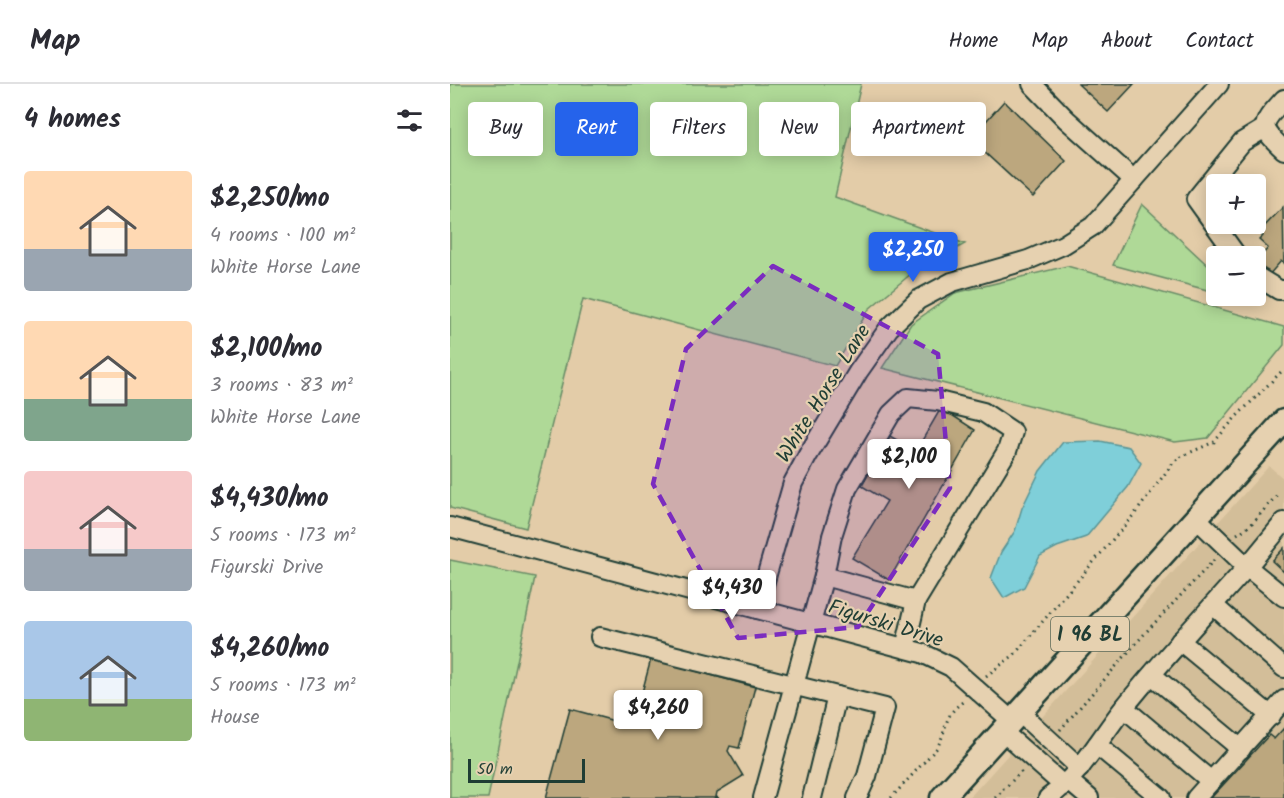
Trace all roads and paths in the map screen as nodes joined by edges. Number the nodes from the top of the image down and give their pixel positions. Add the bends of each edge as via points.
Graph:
1 (1032, 84) edge
2 (1219, 84) edge
3 (1284, 99) edge
4 (1265, 128) junction
5 (1284, 150) edge
6 (1134, 180) junction
7 (1230, 246) edge
8 (1266, 282) edge
9 (1284, 290) edge
10 (1284, 369) edge
11 (1284, 421) edge
12 (1277, 495) dead end
13 (1196, 518) junction
14 (1284, 522) edge
15 (450, 526) edge
16 (1234, 536) dead end
17 (1215, 559) dead end
18 (1247, 567) junction
19 (824, 576) junction
20 (1284, 597) edge
21 (916, 601) junction
22 (1213, 605) junction
23 (757, 609) junction
24 (812, 624) junction
25 (600, 637) dead end
26 (1180, 641) junction
27 (904, 648) junction
28 (1284, 668) edge
29 (1152, 675) junction
30 (985, 676) dead end
31 (794, 685) junction
32 (837, 696) junction
33 (966, 700) dead end
34 (1284, 700) edge
35 (1124, 708) junction
36 (1271, 716) junction
37 (1011, 722) junction
38 (1058, 732) dead end
39 (1097, 745) junction
40 (1241, 749) junction
41 (1028, 766) dead end
42 (1071, 778) junction
43 (1211, 782) junction
44 (763, 798) edge
45 (812, 798) edge
46 (857, 798) edge
47 (891, 798) edge
48 (942, 798) edge
49 (995, 798) edge
50 (1048, 798) edge
51 (1089, 798) edge
52 (1161, 798) edge
53 (1196, 798) edge

1 - 6 street
2 - 6 street, White Horse Lane
3 - 4 street via 1266,120
4 - 5 street
4 - 7 street via 1242,142 1196,199
6 - 23 street, White Horse Lane via 1094,226 1028,261 952,282 918,300 889,328 858,372 793,483
8 - 9 street
10 - 30 path via 1214,442 1173,463 1137,512 1014,655
11 - 13 main road, I 96 BL
12 - 16 path via 1250,526
13 - 18 street
13 - 37 main road, I 96 BL
14 - 18 street
15 - 23 street, Figurski Drive
17 - 38 path
18 - 20 street
18 - 22 street
19 - 21 street
19 - 21 street via 847,489 891,414 908,398 983,412 1013,432 1006,451
19 - 24 street
21 - 27 street
22 - 26 street
22 - 28 street
23 - 24 street, Figurski Drive
24 - 27 street, Figurski Drive
24 - 31 street
25 - 31 street
26 - 29 street
26 - 36 street
27 - 37 street, Figurski Drive via 951,667
29 - 35 street
29 - 40 street
31 - 32 street
31 - 44 street
32 - 45 street
32 - 46 street via 885,708 867,776
33 - 47 path via 950,713 936,749
34 - 36 street
35 - 39 street
35 - 43 street
36 - 40 street
37 - 42 street
37 - 42 street
37 - 48 main road, I 96 BL
39 - 42 street
39 - 52 street
40 - 43 street
41 - 49 path
42 - 50 street
42 - 51 street
43 - 53 street

